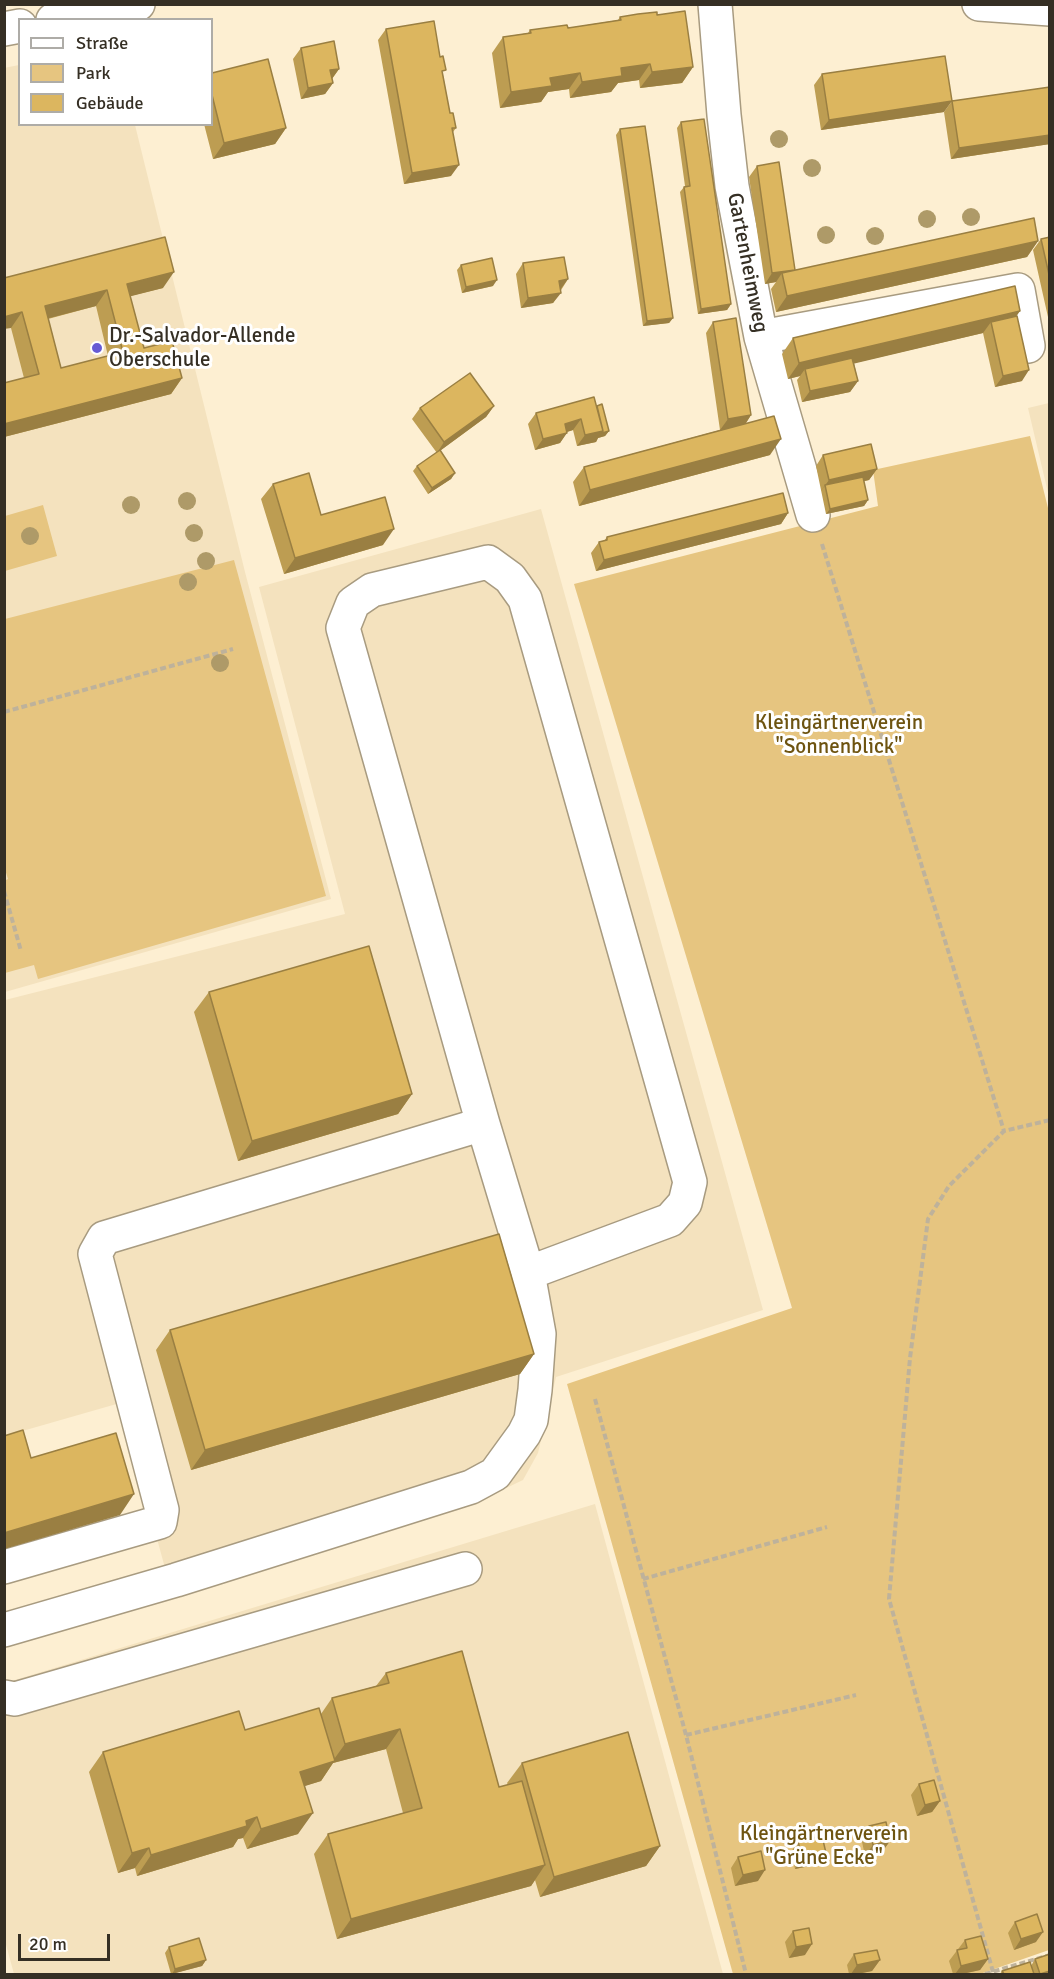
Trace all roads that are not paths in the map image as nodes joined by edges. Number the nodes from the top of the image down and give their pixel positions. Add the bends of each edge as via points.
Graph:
1 (138, 4) edge
2 (715, 4) edge
3 (979, 4) edge
4 (1050, 9) edge
5 (64, 18) edge
6 (761, 337) junction
7 (1028, 346) dead end
8 (813, 515) road end
9 (483, 1124) junction
10 (528, 1273) junction
11 (4, 1567) edge
12 (465, 1569) dead end
13 (4, 1630) edge
14 (4, 1696) edge

1 - 5 street
2 - 6 street, Gartenheimweg via 732,186
3 - 4 street
6 - 7 street via 1018,290
6 - 8 street, Gartenheimweg
9 - 10 street
9 - 10 street via 343,628 353,603 372,590 488,562 510,578 525,599 690,1182 685,1203 670,1220
9 - 11 street via 104,1238 95,1254 162,1510 160,1522
10 - 13 street via 539,1334 531,1420 495,1474 471,1487
12 - 14 street via 15,1699

